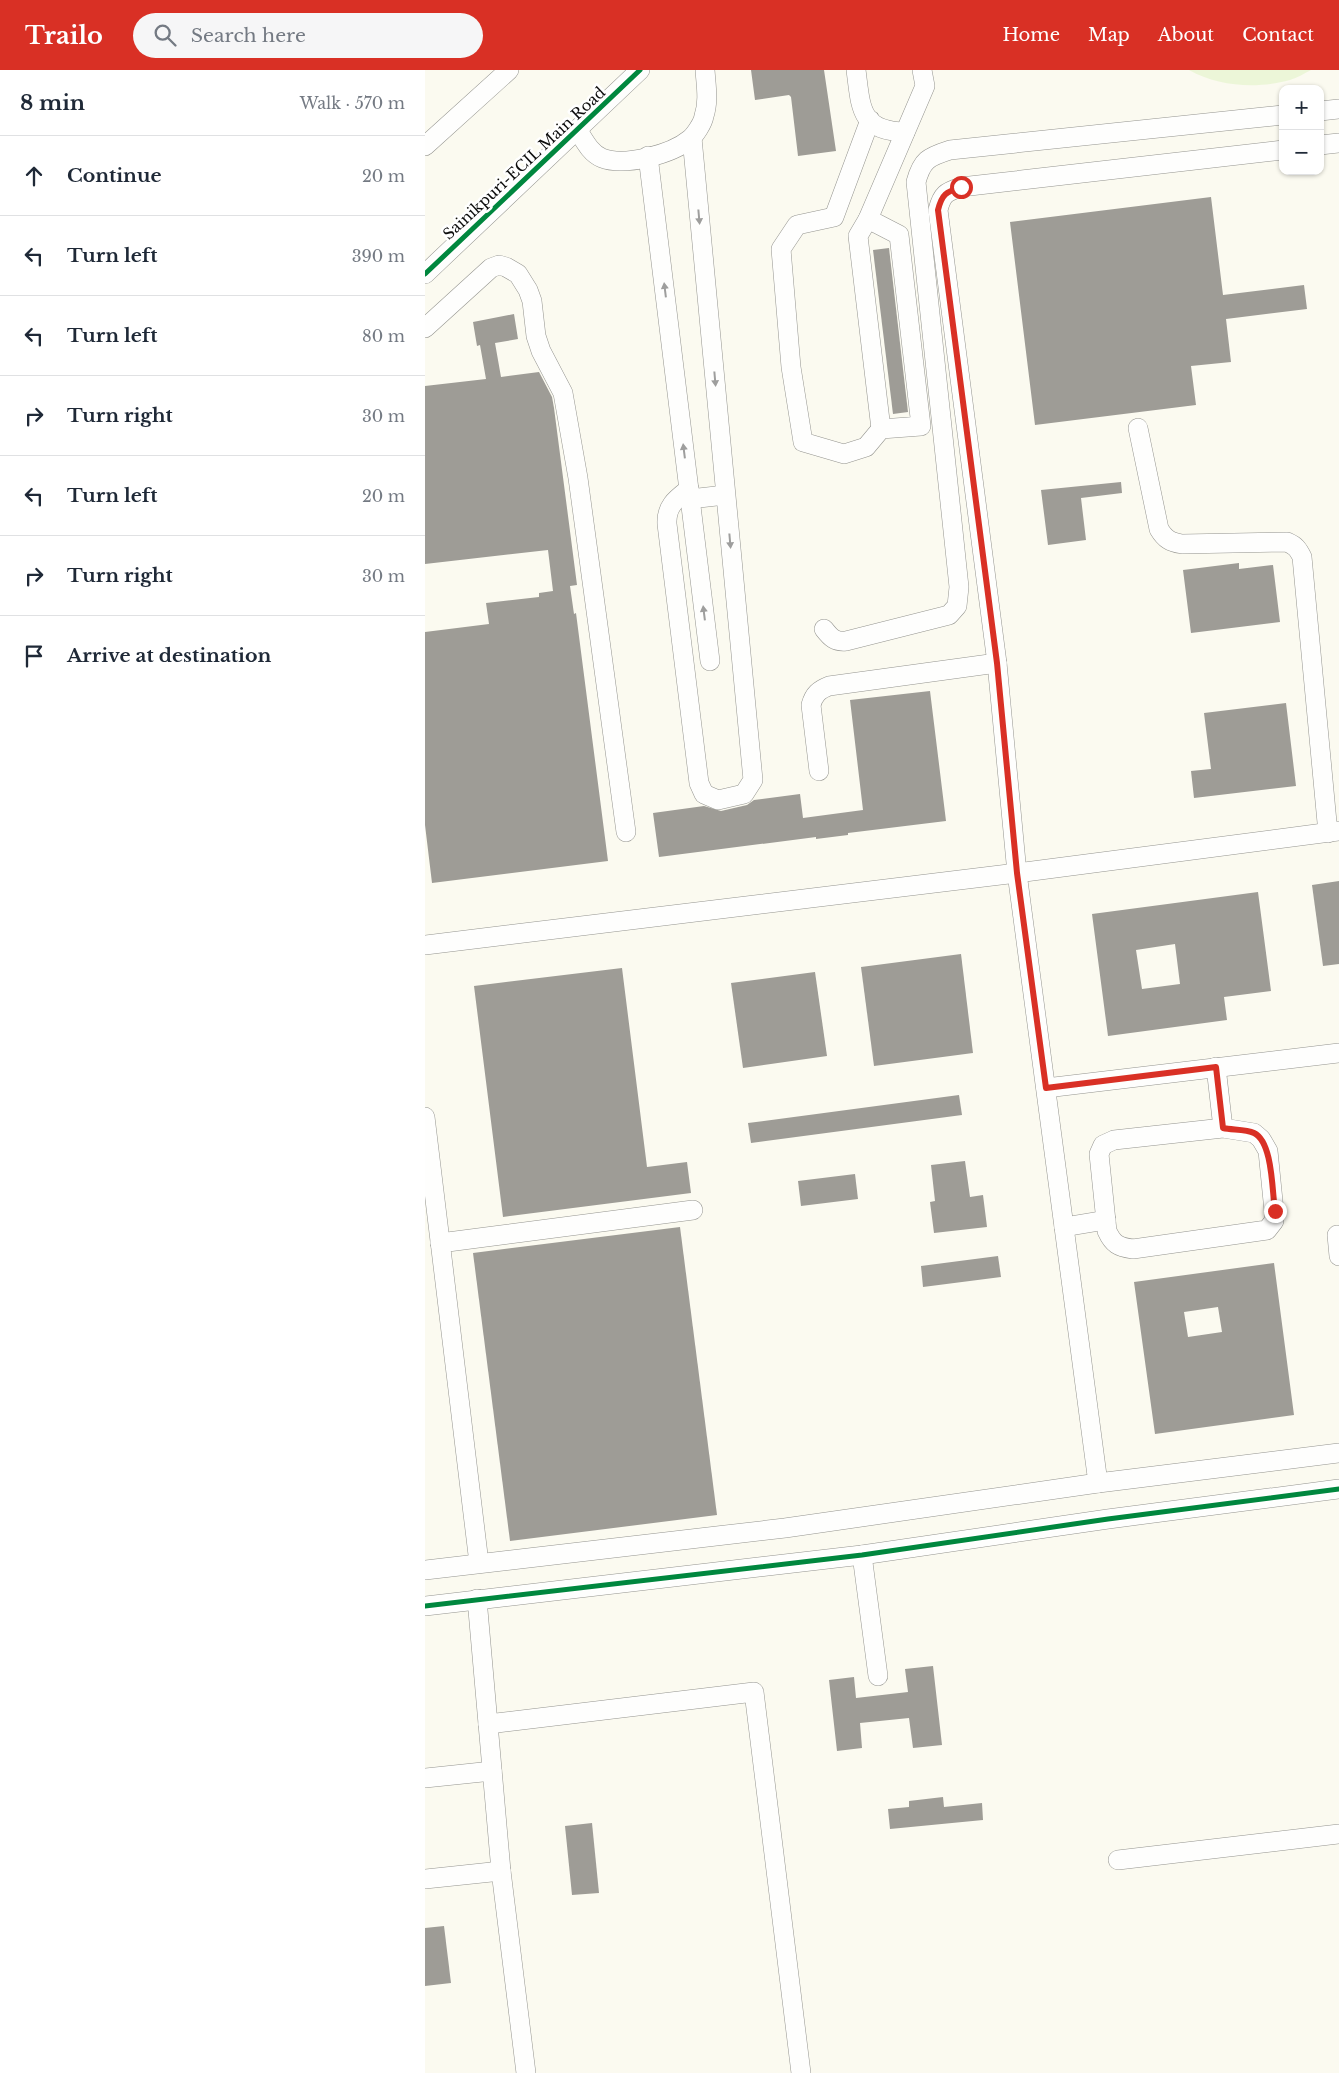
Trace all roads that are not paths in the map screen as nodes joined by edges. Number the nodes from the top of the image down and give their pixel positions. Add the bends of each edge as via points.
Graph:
1 (509, 70) edge
2 (640, 70) edge
3 (705, 70) edge
4 (856, 70) edge
5 (923, 70) edge
6 (1279, 115) edge
7 (870, 120) junction
8 (577, 130) junction
9 (905, 132) junction
10 (692, 138) junction
11 (1339, 143) edge
12 (1324, 145) edge
13 (425, 146) edge
14 (1279, 150) edge
15 (648, 156) junction
16 (868, 219) junction
17 (425, 274) edge
18 (425, 328) edge
19 (1138, 428) dead end
20 (881, 429) junction
21 (690, 494) junction
22 (725, 495) junction
23 (824, 629) dead end
24 (741, 656) junction
25 (710, 661) junction
26 (997, 663) junction
27 (684, 665) junction
28 (819, 771) dead end
29 (626, 832) dead end
30 (1333, 832) edge
31 (1017, 873) junction
32 (425, 945) edge
33 (1339, 1053) edge
34 (1216, 1067) junction
35 (1046, 1088) junction
36 (425, 1117) edge
37 (1223, 1128) junction
38 (693, 1210) dead end
39 (1106, 1220) junction
40 (1064, 1227) junction
41 (1337, 1235) dead end
42 (440, 1243) junction
43 (1339, 1256) edge
44 (1339, 1453) edge
45 (1099, 1483) junction
46 (1339, 1489) edge
47 (862, 1555) junction
48 (479, 1562) junction
49 (425, 1570) edge
50 (477, 1599) junction
51 (425, 1606) edge
52 (878, 1676) dead end
53 (488, 1724) junction
54 (492, 1771) junction
55 (425, 1778) edge
56 (1339, 1834) edge
57 (1118, 1860) dead end
58 (501, 1871) junction
59 (425, 1879) edge
60 (526, 2073) edge
61 (801, 2073) edge

1 - 13 street
2 - 8 street, Sainikpuri-ECIL Main Road
3 - 10 street via 707,96 704,117
4 - 7 street via 862,110
5 - 9 street via 925,86
6 - 23 street via 949,150 935,154 920,166 916,182 959,587 957,606 949,615 846,641 837,642
7 - 9 street via 887,132
7 - 20 street via 834,217 797,225 781,249 791,367 803,442 844,454 866,447
8 - 15 street via 589,148 601,157 626,162
8 - 17 street, Sainikpuri-ECIL Main Road
9 - 16 street
10 - 15 street via 677,147
10 -> 22 street
11 - 12 street
14 - 26 street via 961,187 947,191 941,200 939,222
21 -> 15 street
16 - 20 street via 858,236
16 - 20 street via 899,235 921,426
18 - 29 street via 491,268 499,265 518,274 533,301 536,336 557,378 566,406
19 - 30 street via 1159,529 1165,538 1182,544 1287,542 1299,549
21 - 22 street
25 -> 21 street
21 - 27 street via 674,501 667,515
22 -> 24 street
24 - 25 street
24 - 27 street via 753,780 744,794 727,799 718,800 704,794 699,783
25 - 27 street
26 - 28 street via 821,689 813,696 811,705
26 - 31 street
30 - 31 street
31 - 32 street
31 - 35 street
33 - 34 street
34 - 35 street
34 - 37 street
35 - 40 street
36 - 42 street
37 - 39 street via 1115,1140 1103,1145 1099,1154
37 - 39 street via 1254,1132 1268,1151 1275,1211 1274,1221 1267,1230 1133,1249 1121,1248 1112,1242
38 - 42 street
39 - 40 street
40 - 45 street
41 - 43 street
42 - 48 street
44 - 45 street
45 - 48 street via 785,1528
46 - 47 street
47 - 50 street
47 - 52 street
48 - 49 street
50 - 51 street
50 - 53 street
53 - 54 street
53 - 61 street via 754,1692
54 - 55 street
54 - 58 street
56 - 57 street
58 - 59 street
58 - 60 street

